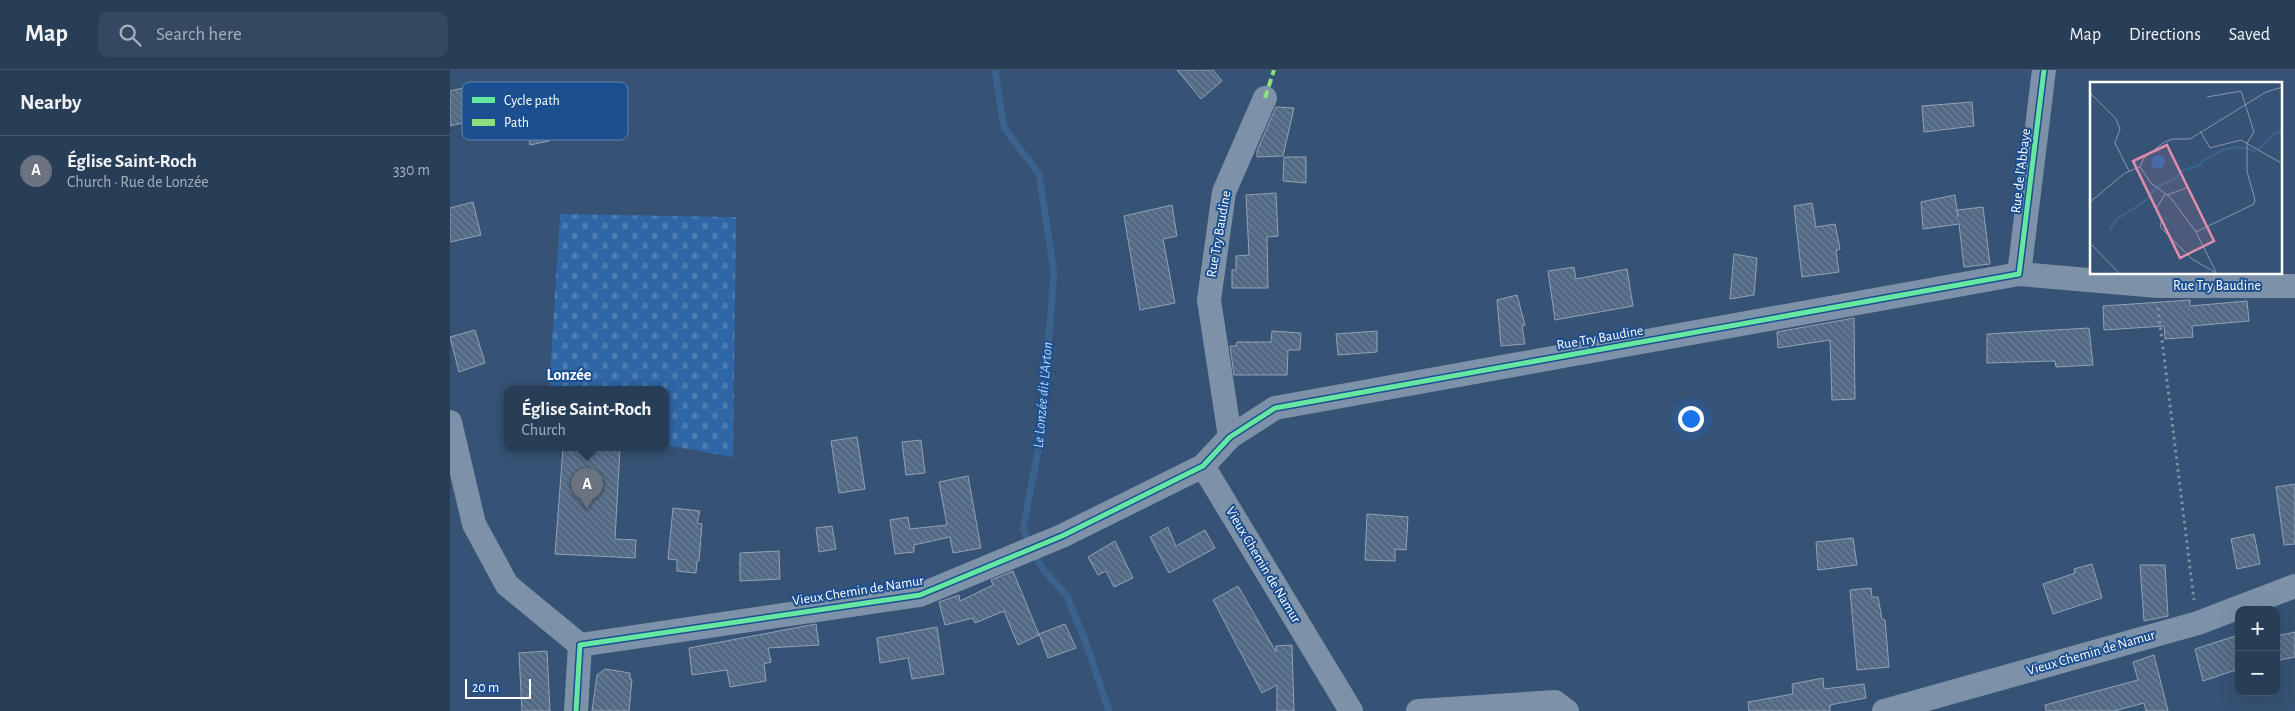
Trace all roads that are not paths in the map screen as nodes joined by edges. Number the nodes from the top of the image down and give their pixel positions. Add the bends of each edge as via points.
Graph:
1 (2044, 70) edge
2 (1266, 98) dead end
3 (2019, 274) junction
4 (2295, 286) edge
5 (450, 422) edge
6 (1230, 437) junction
7 (1204, 466) junction
8 (2295, 586) edge
9 (580, 644) junction
10 (576, 711) edge
11 (1351, 711) edge
12 (1418, 711) edge
13 (1567, 711) edge
14 (1884, 711) edge

1 - 3 street, Rue de l'Abbaye
2 - 6 street, Rue Try Baudine via 1224,192 1209,300
3 - 4 street, Rue Try Baudine via 2158,286
3 - 6 street, Rue Try Baudine via 1275,408
5 - 9 street via 474,524 507,585
6 - 7 street, Rue Try Baudine
7 - 9 street, Vieux Chemin de Namur via 1046,542 920,595
7 - 11 street, Vieux Chemin de Namur
8 - 14 street, Vieux Chemin de Namur via 2198,622
9 - 10 street
12 - 13 street via 1555,702

